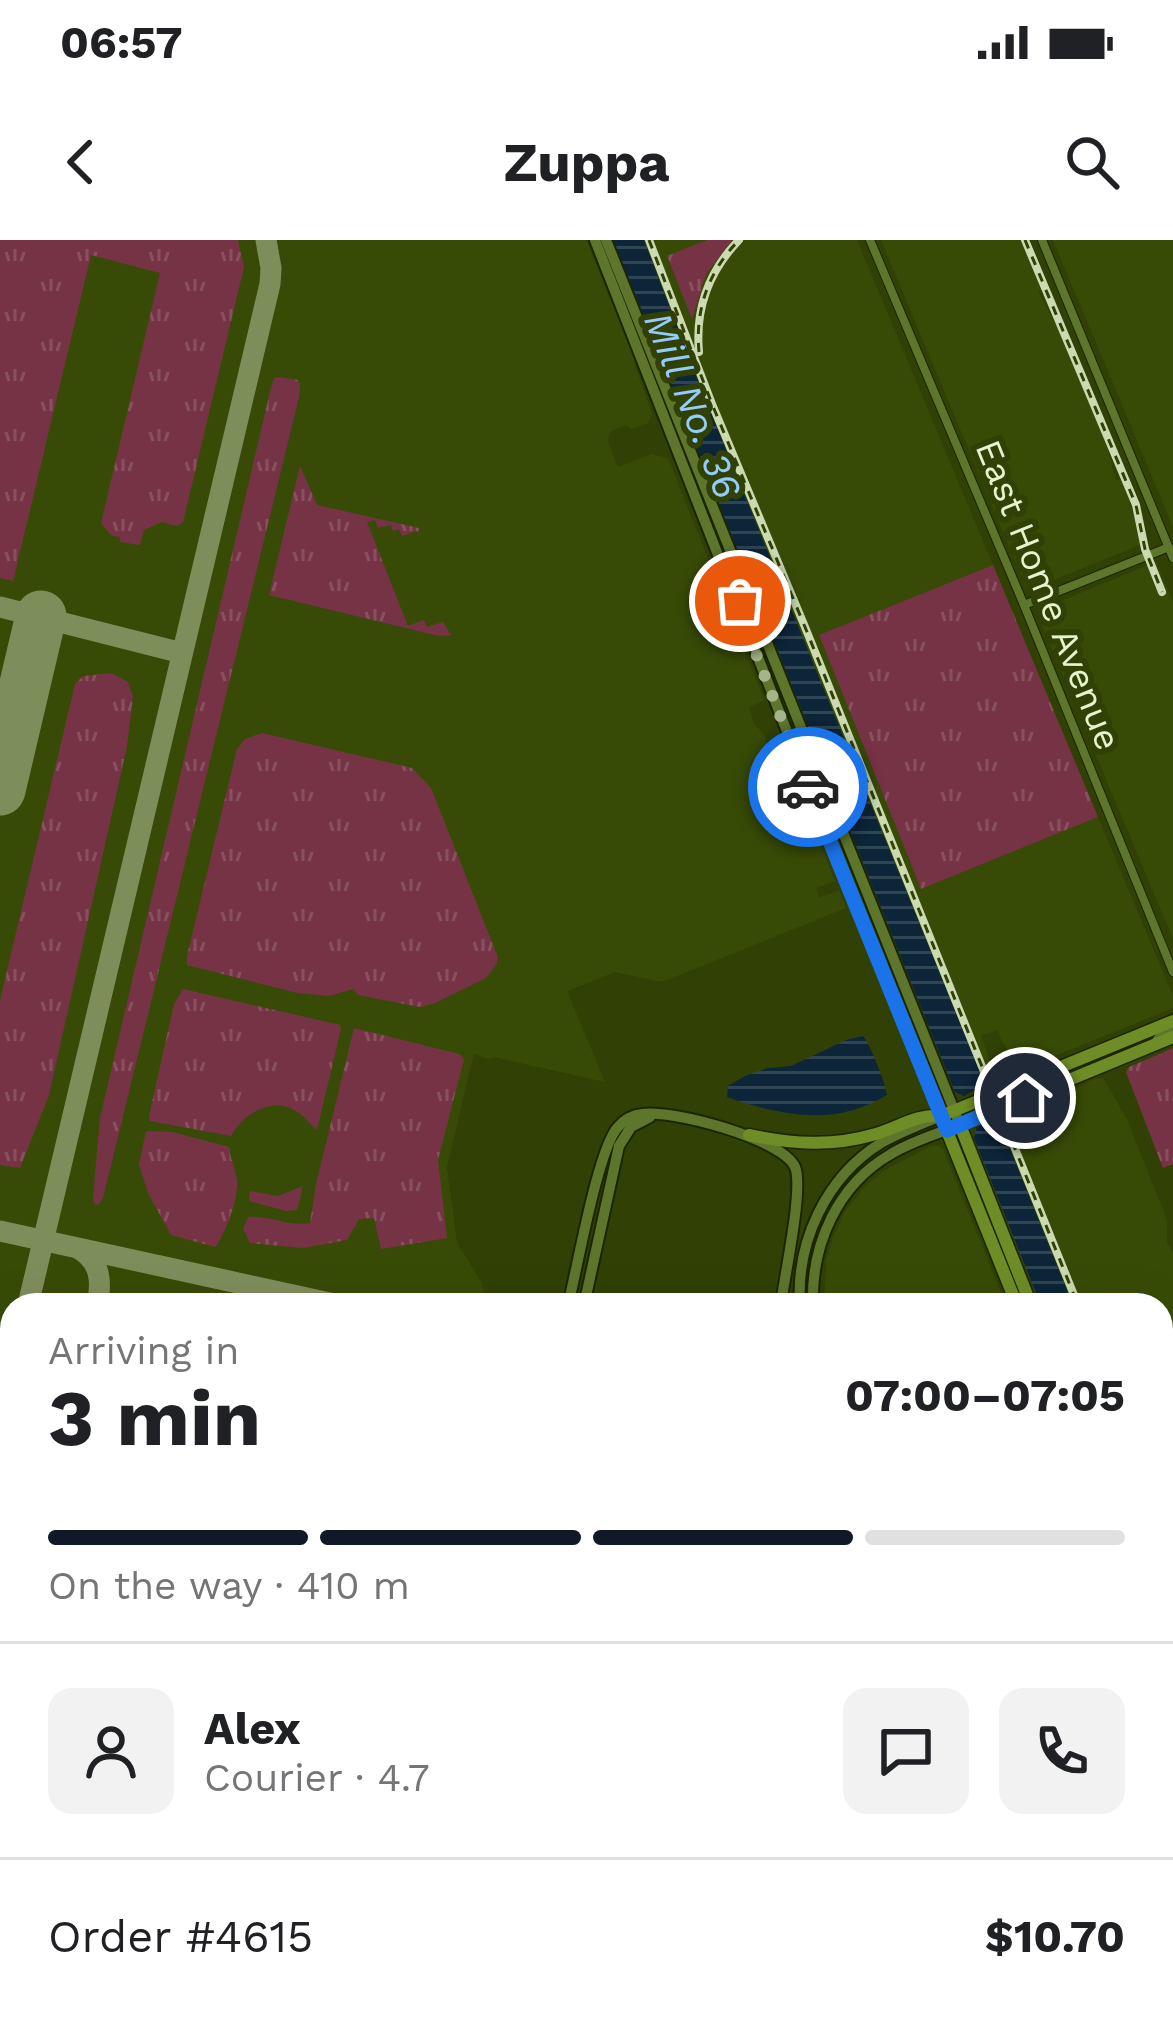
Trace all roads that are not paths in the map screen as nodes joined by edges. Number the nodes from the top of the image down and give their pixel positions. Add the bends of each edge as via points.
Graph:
1 (595, 240) edge
2 (606, 240) edge
3 (870, 240) edge
4 (1042, 240) edge
5 (675, 426) junction
6 (690, 486) junction
7 (1168, 547) junction
8 (1173, 558) edge
9 (744, 584) junction
10 (735, 600) junction
11 (1024, 605) junction
12 (783, 679) junction
13 (1173, 972) edge
14 (1173, 1029) edge
15 (948, 1113) junction
16 (665, 1115) junction
17 (953, 1127) junction
18 (749, 1135) junction
19 (571, 1293) edge
20 (587, 1293) edge
21 (783, 1293) edge
22 (800, 1293) edge
23 (814, 1293) edge
24 (1013, 1293) edge
25 (1026, 1293) edge

1 - 5 main road
2 - 5 main road
3 - 11 street, East Home Avenue
4 - 7 street
5 - 6 main road
5 - 9 main road
6 - 9 main road via 733,578
6 - 10 main road
7 - 8 street
7 - 11 street
9 - 12 main road
10 - 12 main road
10 - 15 main road
11 - 13 street, East Home Avenue
12 - 15 main road
14 - 15 main road
14 - 17 main road via 1154,1045
15 - 17 main road
15 - 18 main road via 828,1143
15 - 22 main road via 882,1142 836,1185 808,1237
16 - 18 main road
16 - 19 main road via 630,1118 610,1138
16 - 20 main road via 631,1127 619,1146
17 - 23 main road via 859,1179 827,1226
17 - 24 main road
17 - 25 main road
18 - 21 main road via 785,1153 798,1177

